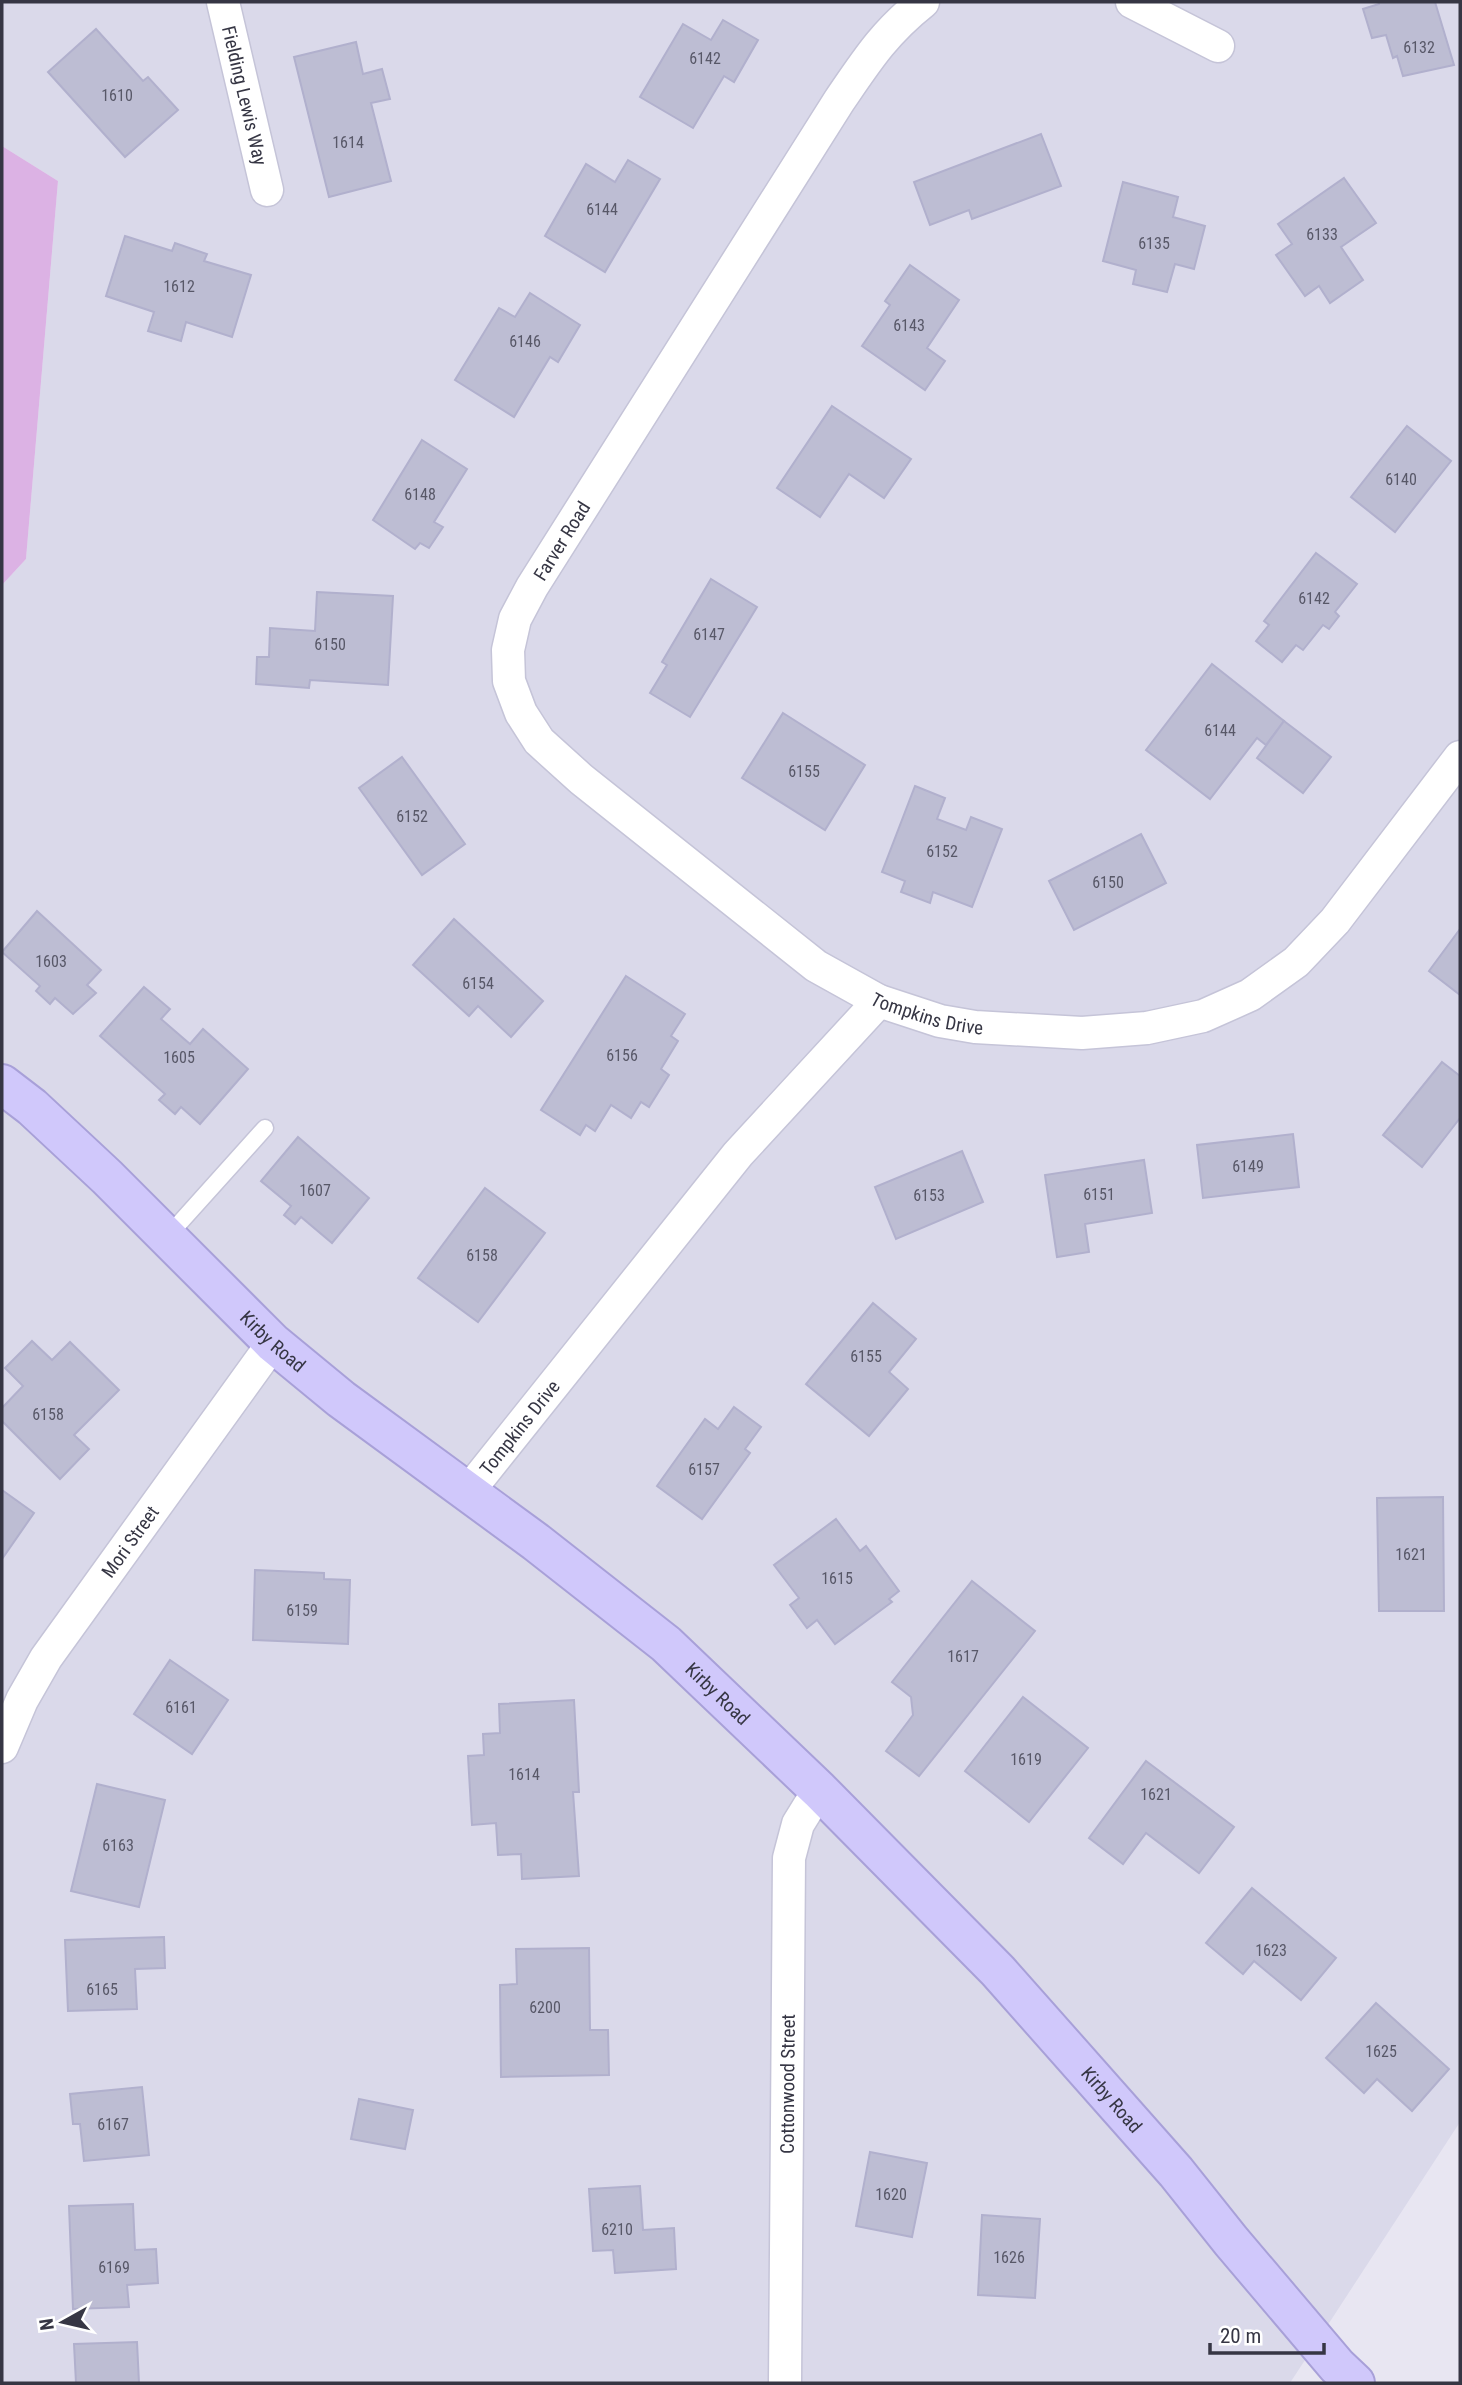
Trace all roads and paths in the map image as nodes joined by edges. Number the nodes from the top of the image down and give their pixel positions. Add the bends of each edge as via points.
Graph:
1 (223, 2) edge
2 (923, 2) edge
3 (1132, 2) edge
4 (1217, 46) dead end
5 (268, 190) dead end
6 (1460, 757) edge
7 (879, 1001) junction
8 (2, 1084) edge
9 (265, 1128) dead end
10 (167, 1237) junction
11 (273, 1343) junction
12 (467, 1493) junction
13 (2, 1747) edge
14 (819, 1790) junction
15 (785, 2383) edge
16 (1355, 2383) edge

1 - 5 street, Fielding Lewis Way
2 - 7 street, Farver Road via 876,47 839,101 532,587 515,619 508,650 509,681 521,713 539,741 816,966
3 - 4 street
6 - 7 street, Tompkins Drive via 1335,920 1296,962 1250,995 1203,1016 1147,1028 1082,1033 975,1027
7 - 12 street, Tompkins Drive via 738,1154
8 - 10 main road, Kirby Road
9 - 10 lane
10 - 11 main road, Kirby Road
11 - 12 main road, Kirby Road
11 - 13 street, Mori Street via 46,1658
12 - 14 main road, Kirby Road via 666,1644
14 - 15 street, Cottonwood Street via 798,1824 789,1858
14 - 16 main road, Kirby Road via 998,1971 1177,2172

